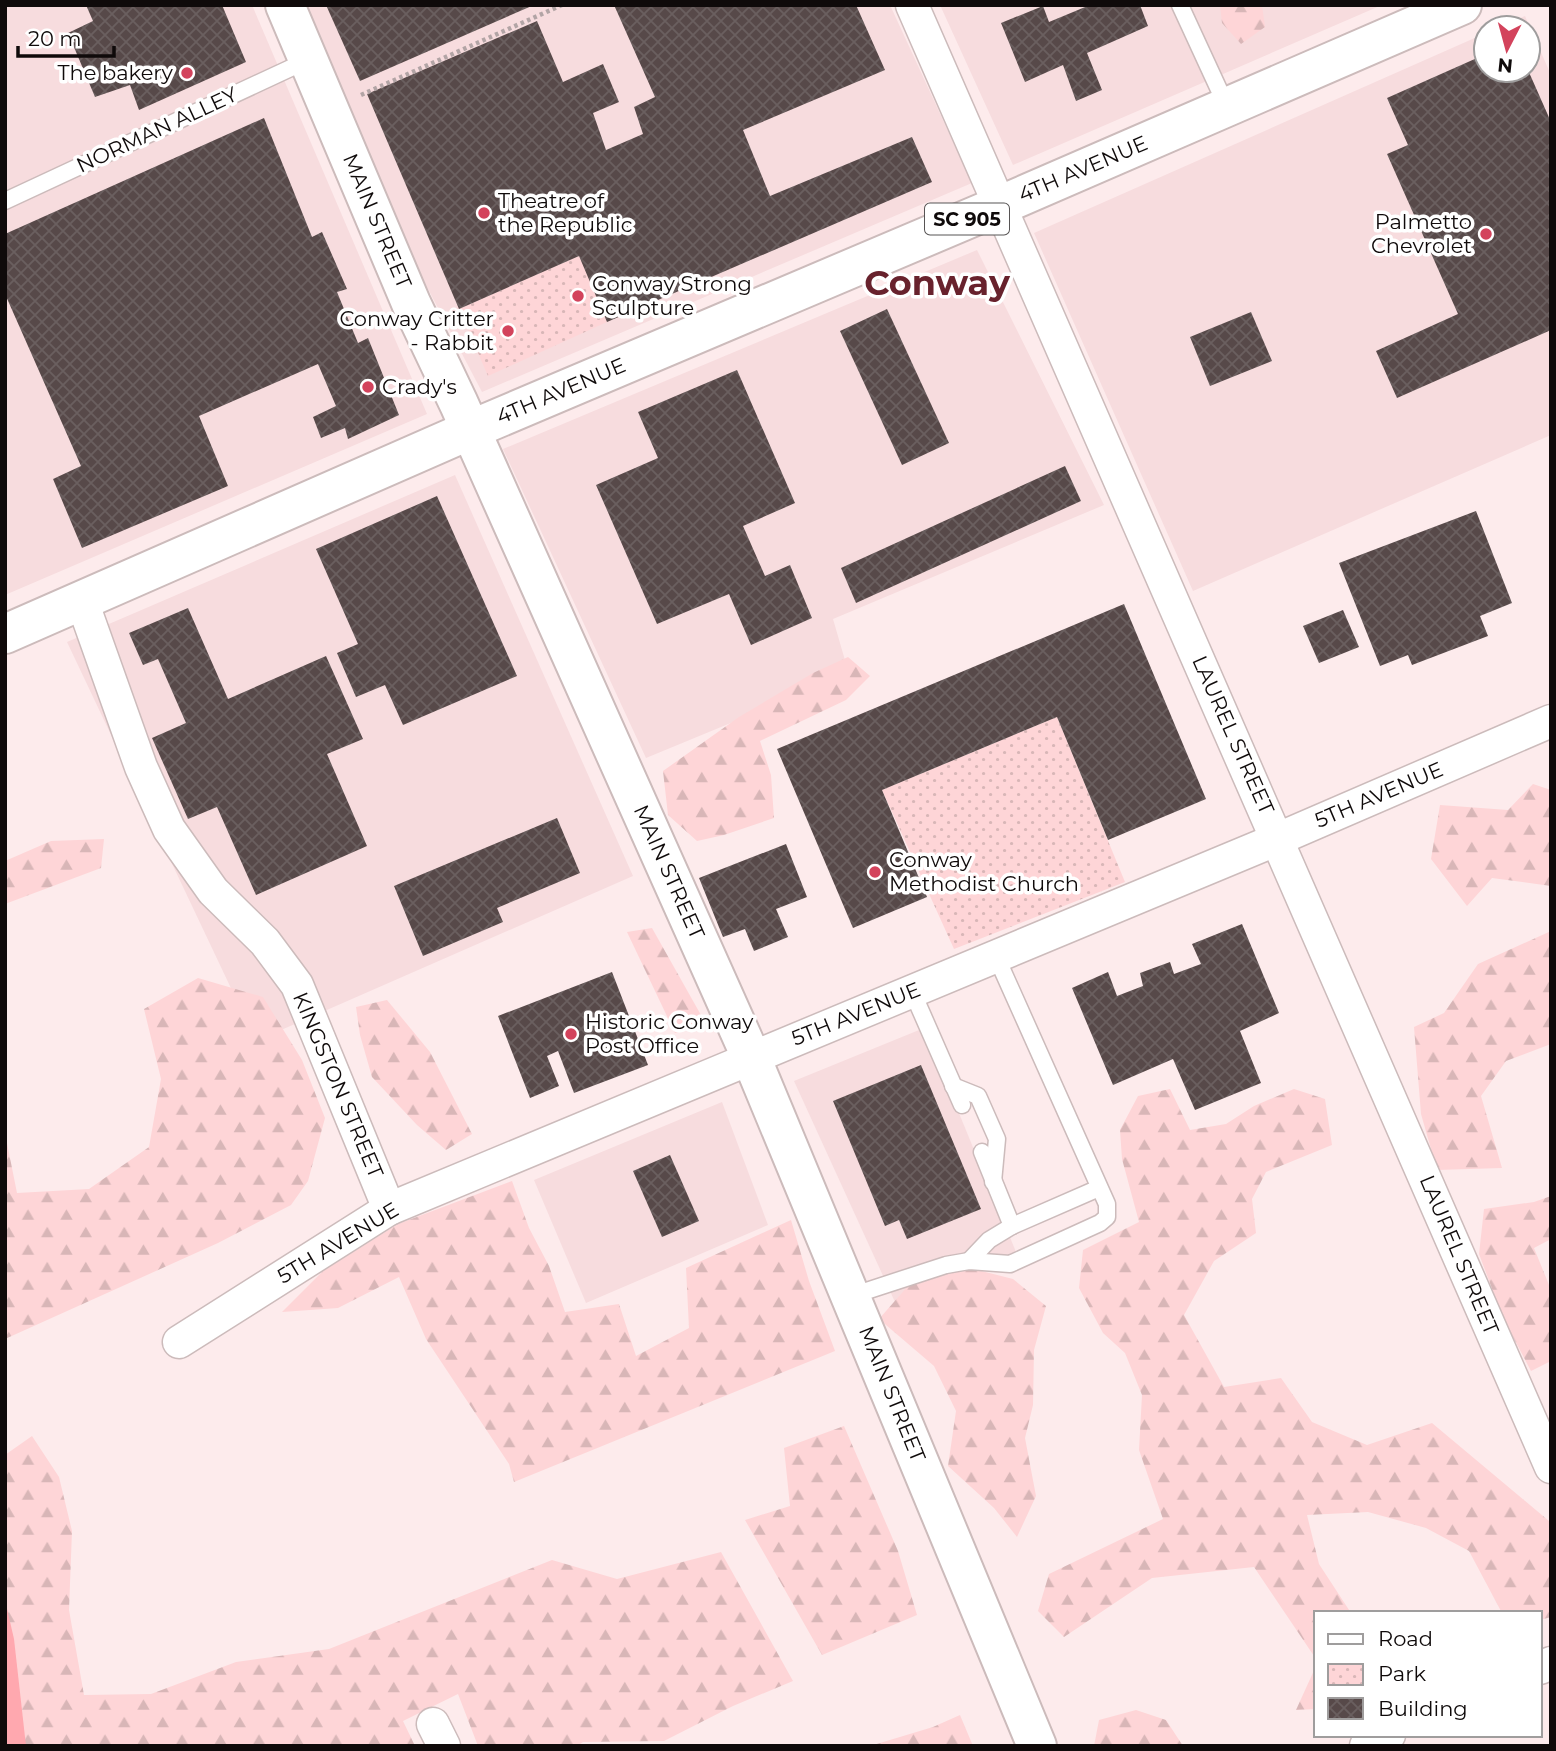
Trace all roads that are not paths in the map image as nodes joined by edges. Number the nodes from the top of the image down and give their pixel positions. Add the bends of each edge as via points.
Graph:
1 (285, 5) edge
2 (912, 5) edge
3 (1180, 5) edge
4 (1462, 5) edge
5 (308, 60) junction
6 (1227, 107) junction
7 (5, 201) edge
8 (1001, 205) junction
9 (470, 430) junction
10 (82, 601) junction
11 (5, 634) edge
12 (1551, 721) edge
13 (1278, 839) junction
14 (996, 956) junction
15 (912, 991) junction
16 (751, 1057) junction
17 (953, 1086) junction
18 (962, 1105) dead end
19 (982, 1152) dead end
20 (993, 1182) junction
21 (1099, 1188) junction
22 (389, 1209) junction
23 (1012, 1226) junction
24 (969, 1261) junction
25 (851, 1296) junction
26 (179, 1342) dead end
27 (1551, 1467) edge
28 (1385, 1737) edge
29 (1037, 1746) edge
30 (1366, 1746) edge

1 - 5 main road, MAIN STREET
2 - 8 street, LAUREL STREET
3 - 6 lane
4 - 6 main road, 4TH AVENUE / SC 905
5 - 7 lane, NORMAN ALLEY
5 - 9 main road, MAIN STREET
6 - 8 main road, 4TH AVENUE / SC 905
8 - 9 main road, 4TH AVENUE / SC 905
8 - 13 street, LAUREL STREET
9 - 10 main road, SC 905
9 - 16 main road, MAIN STREET
10 - 11 main road, SC 905
10 - 22 street, KINGSTON STREET via 141,767 169,829 213,891 265,942 298,985
12 - 13 street, 5TH AVENUE
13 - 14 street, 5TH AVENUE
13 - 27 street, LAUREL STREET
14 - 15 street, 5TH AVENUE
14 - 21 lane
15 - 16 street, 5TH AVENUE
15 - 17 lane
16 - 22 street, 5TH AVENUE
16 - 25 main road, MAIN STREET
17 - 18 lane
17 - 20 lane via 978,1096 997,1139
19 - 20 lane
20 - 23 lane
21 - 23 lane
21 - 24 lane via 1107,1204 1107,1217 1100,1223 1010,1264
22 - 26 street, 5TH AVENUE
23 - 24 lane via 989,1240
24 - 25 lane
25 - 29 main road, MAIN STREET
28 - 30 street

